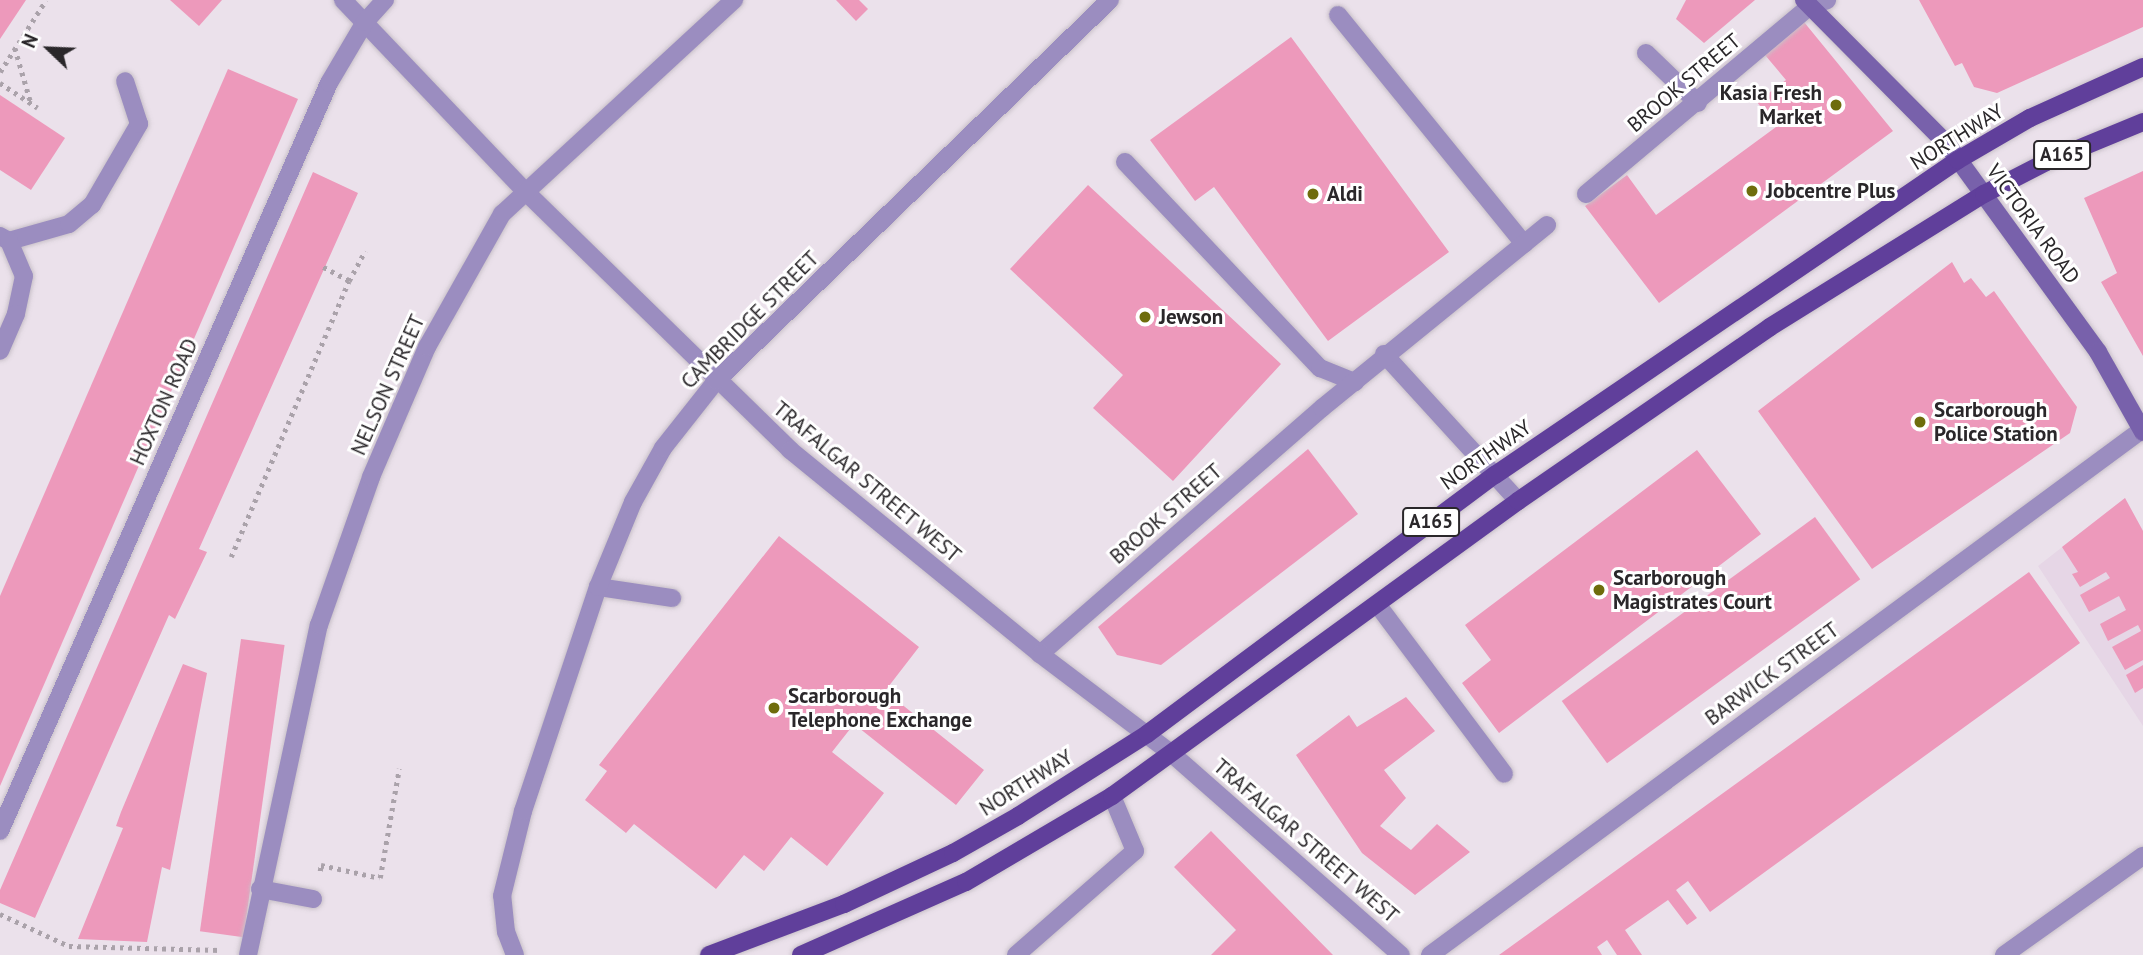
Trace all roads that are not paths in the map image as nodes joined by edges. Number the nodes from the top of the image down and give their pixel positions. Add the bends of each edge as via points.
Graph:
1 (343, 0) edge
2 (385, 0) edge
3 (734, 0) edge
4 (1110, 0) edge
5 (1814, 2) edge
6 (1338, 15) dead end
7 (365, 22) junction
8 (1646, 52) dead end
9 (2143, 67) edge
10 (125, 81) dead end
11 (1698, 103) junction
12 (2143, 122) edge
13 (1958, 160) junction
14 (1125, 162) dead end
15 (527, 193) junction
16 (1586, 194) dead end
17 (1984, 194) junction
18 (1546, 225) dead end
19 (4, 238) edge
20 (1524, 244) junction
21 (0, 351) edge
22 (1384, 354) junction
23 (716, 381) junction
24 (1355, 382) junction
25 (2143, 430) edge
26 (1495, 475) junction
27 (1518, 501) junction
28 (598, 587) junction
29 (672, 598) dead end
30 (1377, 604) junction
31 (1040, 654) junction
32 (1147, 734) junction
33 (1171, 753) junction
34 (1504, 774) dead end
35 (1112, 796) junction
36 (0, 831) edge
37 (2143, 856) edge
38 (260, 889) junction
39 (313, 899) road end
40 (248, 953) edge
41 (515, 955) edge
42 (709, 955) edge
43 (801, 955) edge
44 (1016, 955) edge
45 (1401, 955) edge
46 (1430, 955) edge
47 (2004, 955) edge

1 - 7 street, TRAFALGAR STREET WEST
2 - 7 street, HOXTON ROAD
3 - 15 street, NELSON STREET
4 - 23 street, CAMBRIDGE STREET
5 - 11 street, BROOK STREET
5 - 13 main road, VICTORIA ROAD
6 - 20 street
7 - 15 street, TRAFALGAR STREET WEST
7 - 36 street, HOXTON ROAD via 329,83
8 - 11 street
9 - 13 main road, NORTHWAY / A165 via 2030,118
10 - 19 street via 139,124 92,205 69,224
11 - 16 street, BROOK STREET
12 - 17 main road, A165 via 2046,162
13 - 17 main road, VICTORIA ROAD
13 - 26 main road, NORTHWAY / A165
14 - 24 street via 1320,368
15 - 23 street, TRAFALGAR STREET WEST
15 - 38 street, NELSON STREET via 502,214 468,271 371,477 319,625
17 - 25 main road, VICTORIA ROAD via 2098,352
17 - 27 main road, A165 via 1770,327
18 - 20 street, BROOK STREET
19 - 21 street via 24,275 16,314
20 - 22 street, BROOK STREET
22 - 24 street, BROOK STREET
22 - 26 street
23 - 28 street, CAMBRIDGE STREET via 663,448 633,502
23 - 31 street, TRAFALGAR STREET WEST via 790,450
24 - 31 street, BROOK STREET
25 - 46 street, BARWICK STREET
26 - 27 street
26 - 32 main road, NORTHWAY / A165
27 - 30 main road, A165
28 - 29 street
28 - 41 street, CAMBRIDGE STREET via 530,786 502,896 504,923
30 - 33 main road, A165
30 - 34 street
31 - 32 street, TRAFALGAR STREET WEST
32 - 33 street, TRAFALGAR STREET WEST
32 - 42 main road, NORTHWAY / A165 via 953,853 844,904
33 - 35 main road, A165
33 - 45 street, TRAFALGAR STREET WEST
35 - 43 main road, A165 via 966,883
35 - 44 street via 1135,851
37 - 47 street
38 - 39 street
38 - 40 street, NELSON STREET

